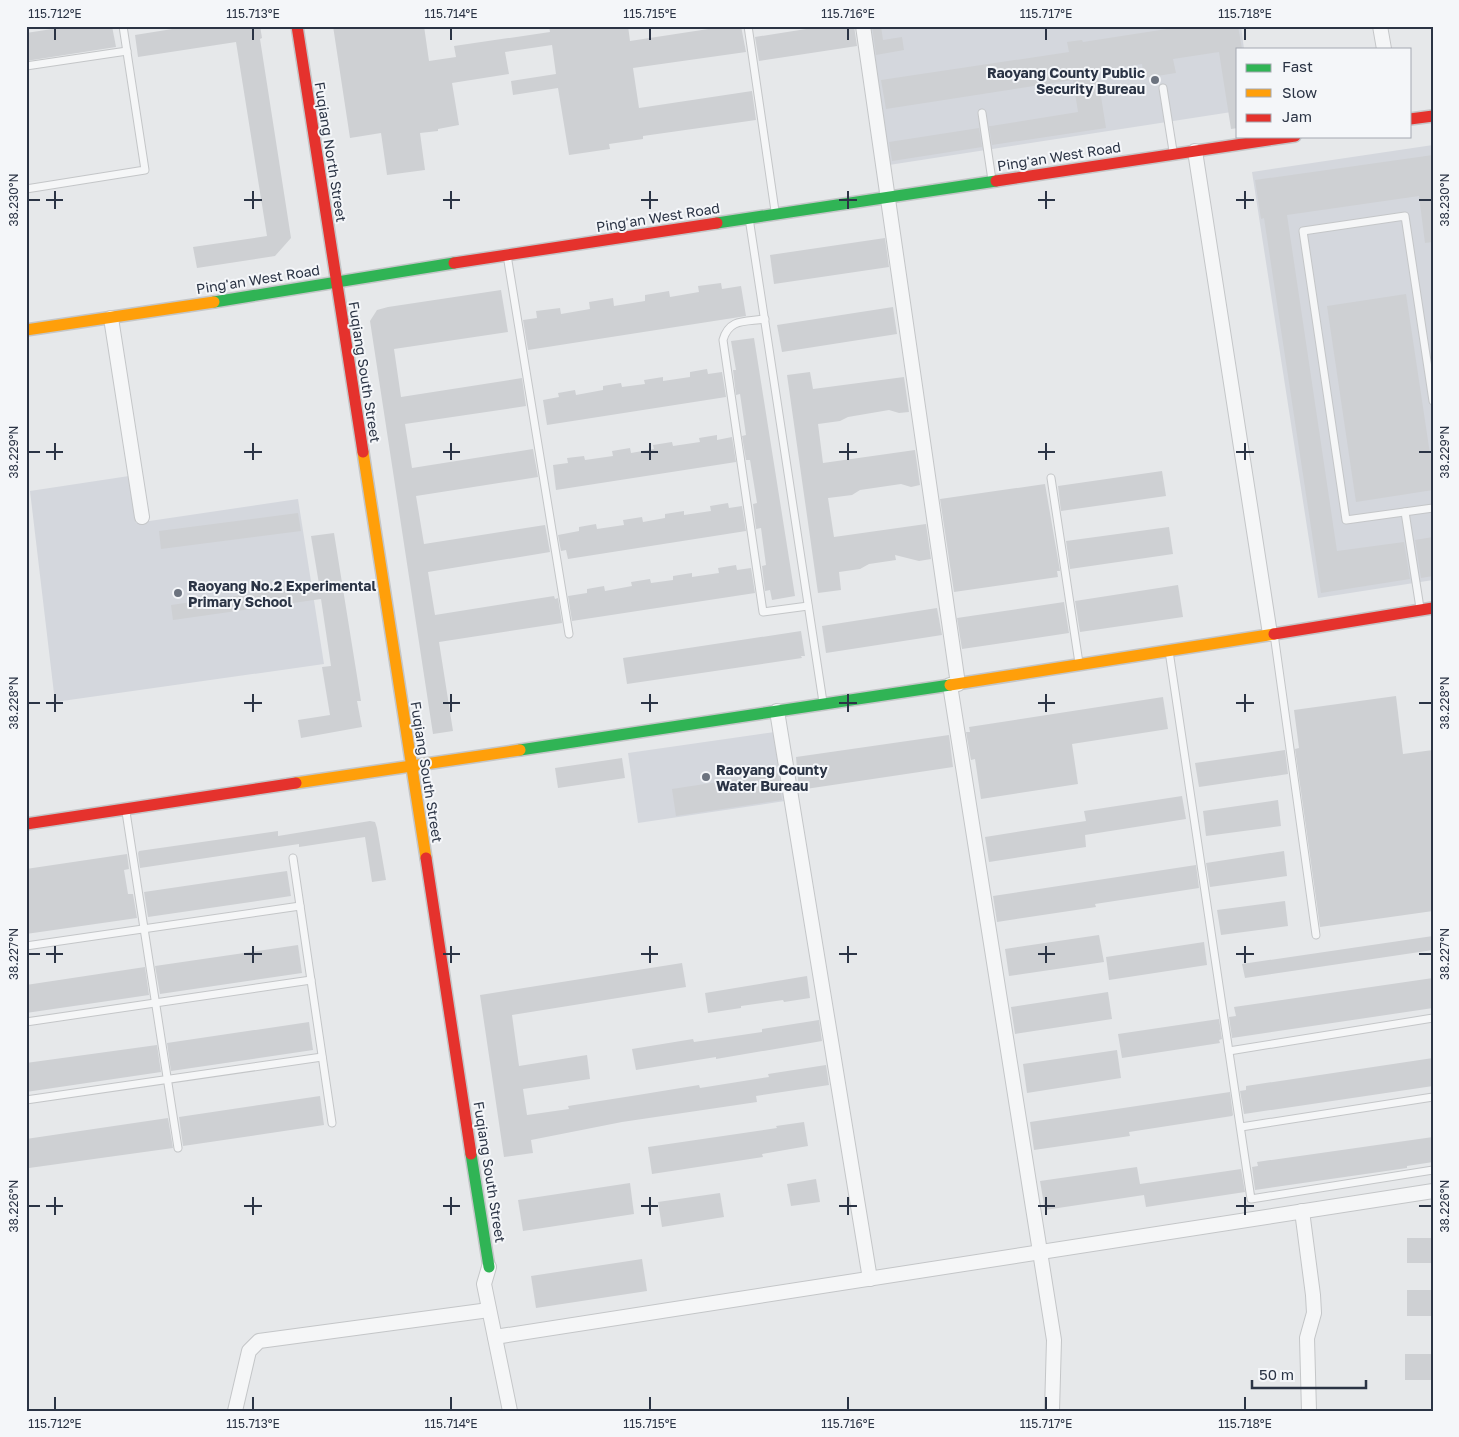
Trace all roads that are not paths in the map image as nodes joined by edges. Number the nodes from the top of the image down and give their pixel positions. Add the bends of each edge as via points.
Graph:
1 (123, 26) edge
2 (297, 26) edge
3 (748, 26) edge
4 (863, 26) edge
5 (1380, 26) edge
6 (1384, 48) edge
7 (127, 51) junction
8 (26, 66) edge
9 (1164, 88) dead end
10 (982, 113) dead end
11 (1433, 116) edge
12 (1412, 119) edge
13 (1282, 138) edge
14 (1195, 151) junction
15 (1174, 154) junction
16 (992, 182) junction
17 (26, 189) edge
18 (889, 197) junction
19 (776, 214) junction
20 (749, 218) junction
21 (507, 254) junction
22 (336, 282) junction
23 (111, 318) junction
24 (765, 319) junction
25 (26, 330) edge
26 (1430, 366) edge
27 (1433, 400) edge
28 (1051, 478) dead end
29 (1433, 508) edge
30 (1406, 512) junction
31 (142, 517) dead end
32 (808, 606) junction
33 (1433, 608) edge
34 (1420, 610) junction
35 (569, 634) dead end
36 (1272, 634) junction
37 (1169, 651) junction
38 (1080, 665) junction
39 (954, 684) junction
40 (823, 704) junction
41 (778, 711) junction
42 (411, 766) junction
43 (125, 809) junction
44 (26, 824) edge
45 (293, 858) dead end
46 (300, 906) junction
47 (144, 929) junction
48 (1316, 935) dead end
49 (26, 946) edge
50 (311, 980) junction
51 (156, 1003) junction
52 (1433, 1018) edge
53 (26, 1022) edge
54 (1229, 1051) junction
55 (322, 1057) junction
56 (167, 1080) junction
57 (1433, 1097) edge
58 (26, 1100) edge
59 (332, 1123) dead end
60 (1241, 1128) junction
61 (178, 1148) dead end
62 (1433, 1170) edge
63 (1433, 1190) edge
64 (1302, 1212) junction
65 (1040, 1253) junction
66 (489, 1266) joint
67 (870, 1279) junction
68 (489, 1310) junction
69 (495, 1338) junction
70 (235, 1411) edge
71 (510, 1411) edge
72 (1052, 1411) edge
73 (1309, 1411) edge

1 - 7 lane
2 - 22 street, Fuqiang North Street
3 - 19 lane
4 - 18 street
5 - 6 street
7 - 8 lane
7 - 17 lane via 145,170
9 - 15 lane
10 - 16 lane
11 - 12 street
13 - 14 street, Ping'an West Road
14 - 15 street, Ping'an West Road
14 - 36 street
15 - 16 street, Ping'an West Road
16 - 18 street, Ping'an West Road
18 - 19 street, Ping'an West Road
18 - 39 street
19 - 20 street, Ping'an West Road
20 - 21 street, Ping'an West Road
20 - 24 lane
21 - 22 street, Ping'an West Road
21 - 35 lane
22 - 23 street, Ping'an West Road
22 - 42 street, Fuqiang South Street
23 - 25 street, Ping'an West Road
23 - 31 street
24 - 32 lane
24 - 32 lane via 732,324 723,340 763,612
26 - 27 lane
26 - 30 lane via 1406,216 1303,231 1346,520
28 - 38 lane
29 - 30 lane
30 - 34 lane
32 - 40 lane
33 - 34 street
34 - 36 street
36 - 37 street
36 - 48 lane
37 - 38 street
37 - 54 lane
38 - 39 street
39 - 40 street
39 - 65 street
40 - 41 street
41 - 42 street
41 - 67 street
42 - 43 street
42 - 66 street, Fuqiang South Street
43 - 44 street
43 - 47 lane
45 - 46 lane
46 - 47 lane
46 - 50 lane
47 - 49 lane
47 - 51 lane
50 - 51 lane
50 - 55 lane
51 - 53 lane
51 - 56 lane
52 - 54 lane
54 - 60 lane
55 - 56 lane
55 - 59 lane
56 - 58 lane
56 - 61 lane
57 - 60 lane
60 - 62 lane via 1251,1199
63 - 64 street
64 - 65 street
64 - 73 street via 1314,1313 1307,1338
65 - 67 street
65 - 72 street via 1054,1340
66 - 68 street via 484,1284
67 - 69 street
68 - 69 street
68 - 70 street via 259,1341 250,1351
69 - 71 street

